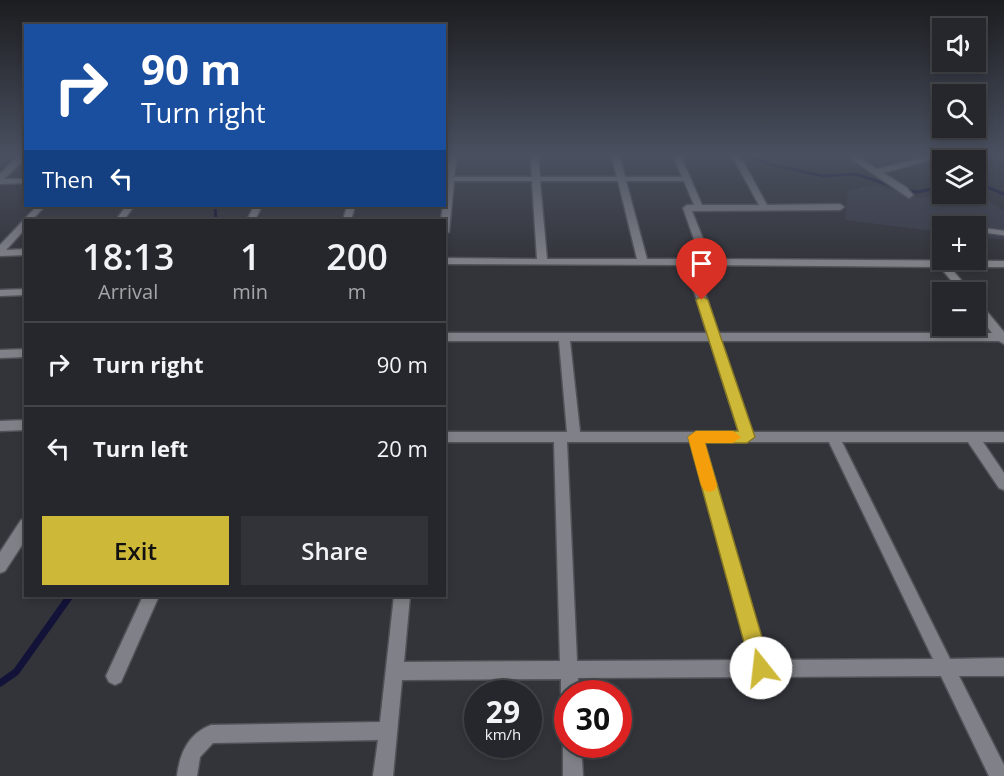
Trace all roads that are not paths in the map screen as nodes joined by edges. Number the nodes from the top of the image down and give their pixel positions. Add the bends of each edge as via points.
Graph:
1 (450, 190) edge
2 (538, 190) edge
3 (623, 190) edge
4 (692, 190) edge
5 (755, 190) edge
6 (902, 190) edge
7 (909, 195) dead end
8 (40, 207) edge
9 (764, 207) junction
10 (840, 207) dead end
11 (699, 208) junction
12 (28, 219) edge
13 (446, 219) edge
14 (24, 223) edge
15 (986, 231) edge
16 (1004, 233) edge
17 (0, 252) edge
18 (24, 252) edge
19 (446, 261) edge
20 (542, 261) junction
21 (643, 262) junction
22 (690, 263) junction
23 (707, 263) junction
24 (932, 264) edge
25 (986, 264) edge
26 (1004, 264) edge
27 (948, 270) edge
28 (958, 282) edge
29 (24, 292) edge
30 (0, 293) edge
31 (986, 317) edge
32 (714, 336) junction
33 (446, 337) edge
34 (564, 337) junction
35 (1003, 338) edge
36 (24, 353) edge
37 (0, 354) edge
38 (24, 425) edge
39 (0, 426) edge
40 (446, 437) edge
41 (567, 437) junction
42 (696, 437) junction
43 (747, 437) junction
44 (833, 437) junction
45 (972, 437) junction
46 (1004, 437) edge
47 (1004, 484) edge
48 (24, 527) edge
49 (5, 551) edge
50 (0, 566) edge
51 (151, 597) edge
52 (402, 597) edge
53 (945, 666) junction
54 (1004, 667) edge
55 (761, 668) junction
56 (569, 670) junction
57 (394, 671) junction
58 (115, 676) dead end
59 (569, 680) edge
60 (387, 731) junction
61 (572, 758) edge
62 (997, 772) dead end
63 (187, 776) edge
64 (383, 776) edge
65 (573, 776) edge

1 - 13 street
2 - 20 street
3 - 21 street
4 - 11 street
5 - 9 street
6 - 7 street
8 - 12 street
9 - 10 street
9 - 11 street
11 - 23 street via 687,208
14 - 17 street
15 - 16 lane
17 - 18 street
19 - 20 street
20 - 21 street
21 - 22 street
22 - 23 street
22 - 32 street
23 - 24 street
25 - 26 street
27 - 28 street
29 - 30 street
31 - 35 street
32 - 34 street
32 - 35 street
32 - 43 street
33 - 34 street
34 - 41 street
36 - 37 street
38 - 39 street
40 - 41 street
41 - 42 street
41 - 56 street
42 - 43 street
42 - 55 street
43 - 44 street
44 - 45 street
44 - 53 street
45 - 46 street
45 - 47 street
48 - 49 street
49 - 50 street
51 - 58 street
52 - 57 street
53 - 54 street
53 - 55 street
53 - 62 street
55 - 56 street
56 - 57 street
56 - 59 street
57 - 60 street
60 - 63 street via 211,734 198,741 189,753
60 - 64 street
61 - 65 street

